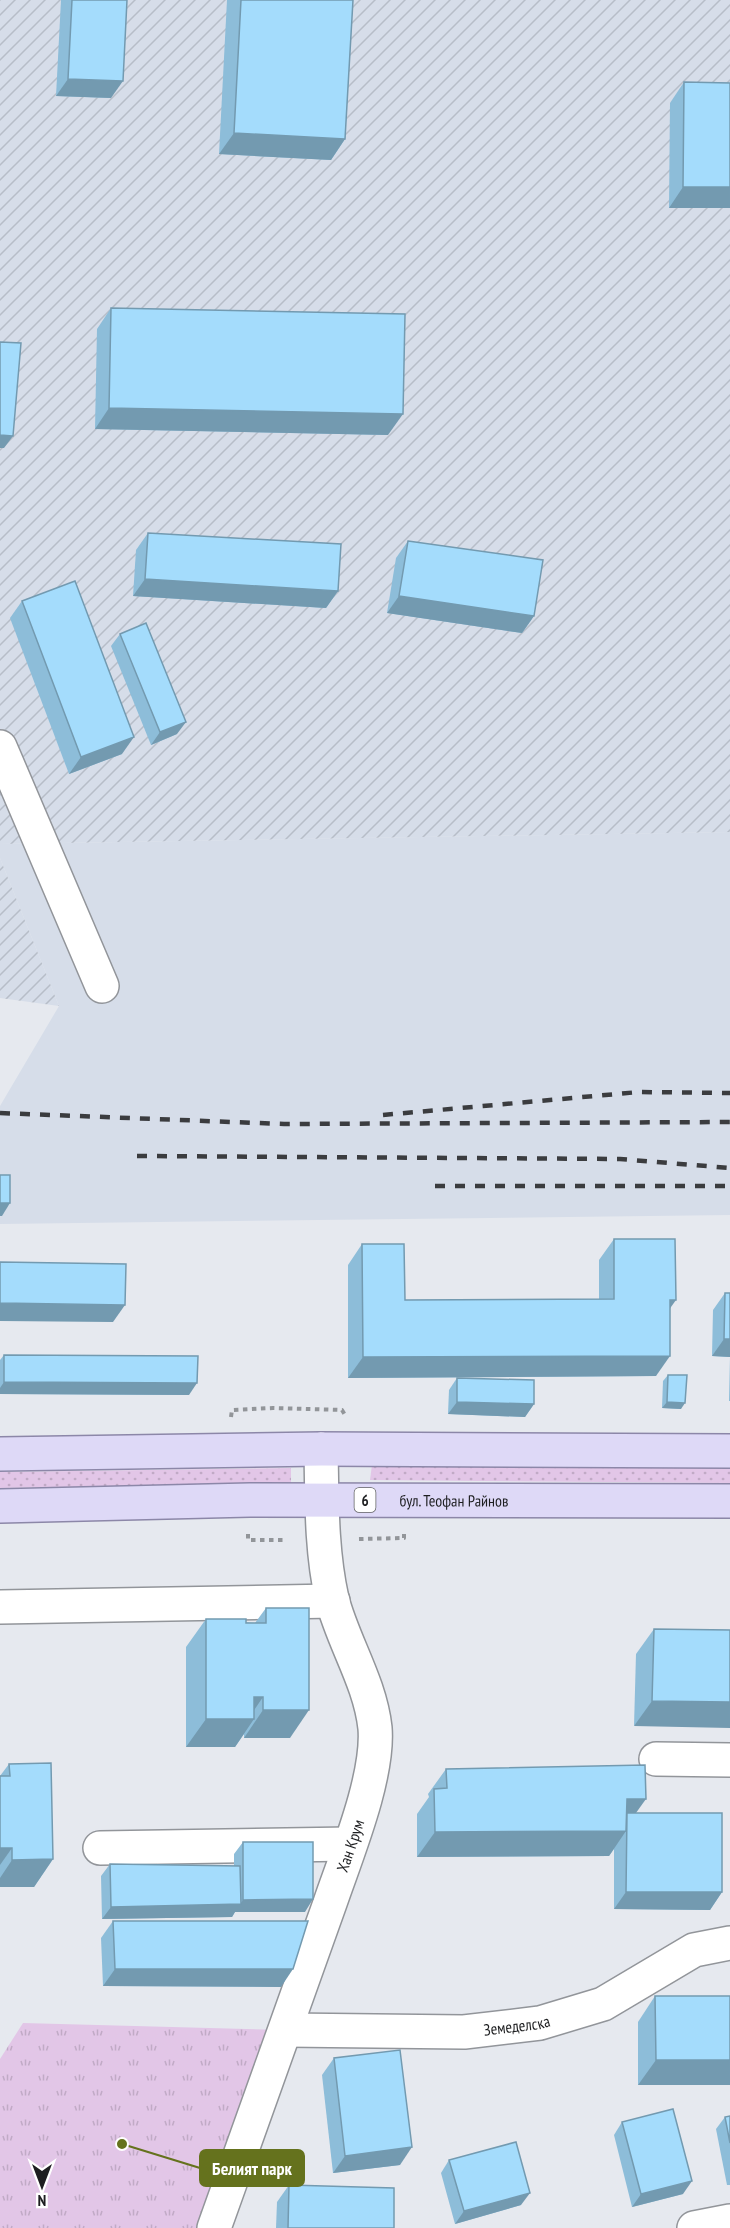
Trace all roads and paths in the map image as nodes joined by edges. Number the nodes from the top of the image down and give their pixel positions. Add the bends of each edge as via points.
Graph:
1 (0, 747) edge
2 (102, 986) dead end
3 (232, 1410) dead end
4 (342, 1410) dead end
5 (321, 1449) junction
6 (730, 1451) edge
7 (0, 1454) edge
8 (322, 1500) junction
9 (730, 1501) edge
10 (0, 1506) edge
11 (404, 1538) dead end
12 (283, 1539) dead end
13 (355, 1539) dead end
14 (248, 1540) dead end
15 (333, 1601) junction
16 (0, 1607) edge
17 (656, 1759) dead end
18 (730, 1760) edge
19 (350, 1844) junction
20 (100, 1848) dead end
21 (730, 1944) edge
22 (286, 2030) junction
23 (730, 2221) edge
24 (214, 2228) edge
25 (694, 2228) edge

1 - 2 street
3 - 4 path
5 - 6 main road
5 - 7 main road
5 - 8 street, Хан Крум
8 - 9 main road, бул. Теофан Райнов / 6
8 - 10 main road, бул. Теофан Райнов / 6
8 - 15 street, Хан Крум via 324,1548
11 - 13 path
12 - 14 path
15 - 16 street
15 - 19 street, Хан Крум via 367,1692 375,1728 373,1766
17 - 18 street
19 - 20 street
19 - 22 street, Хан Крум
21 - 22 street, Земеделска via 694,1950 603,2004 540,2023 464,2032
22 - 24 street, Хан Крум
23 - 25 street

